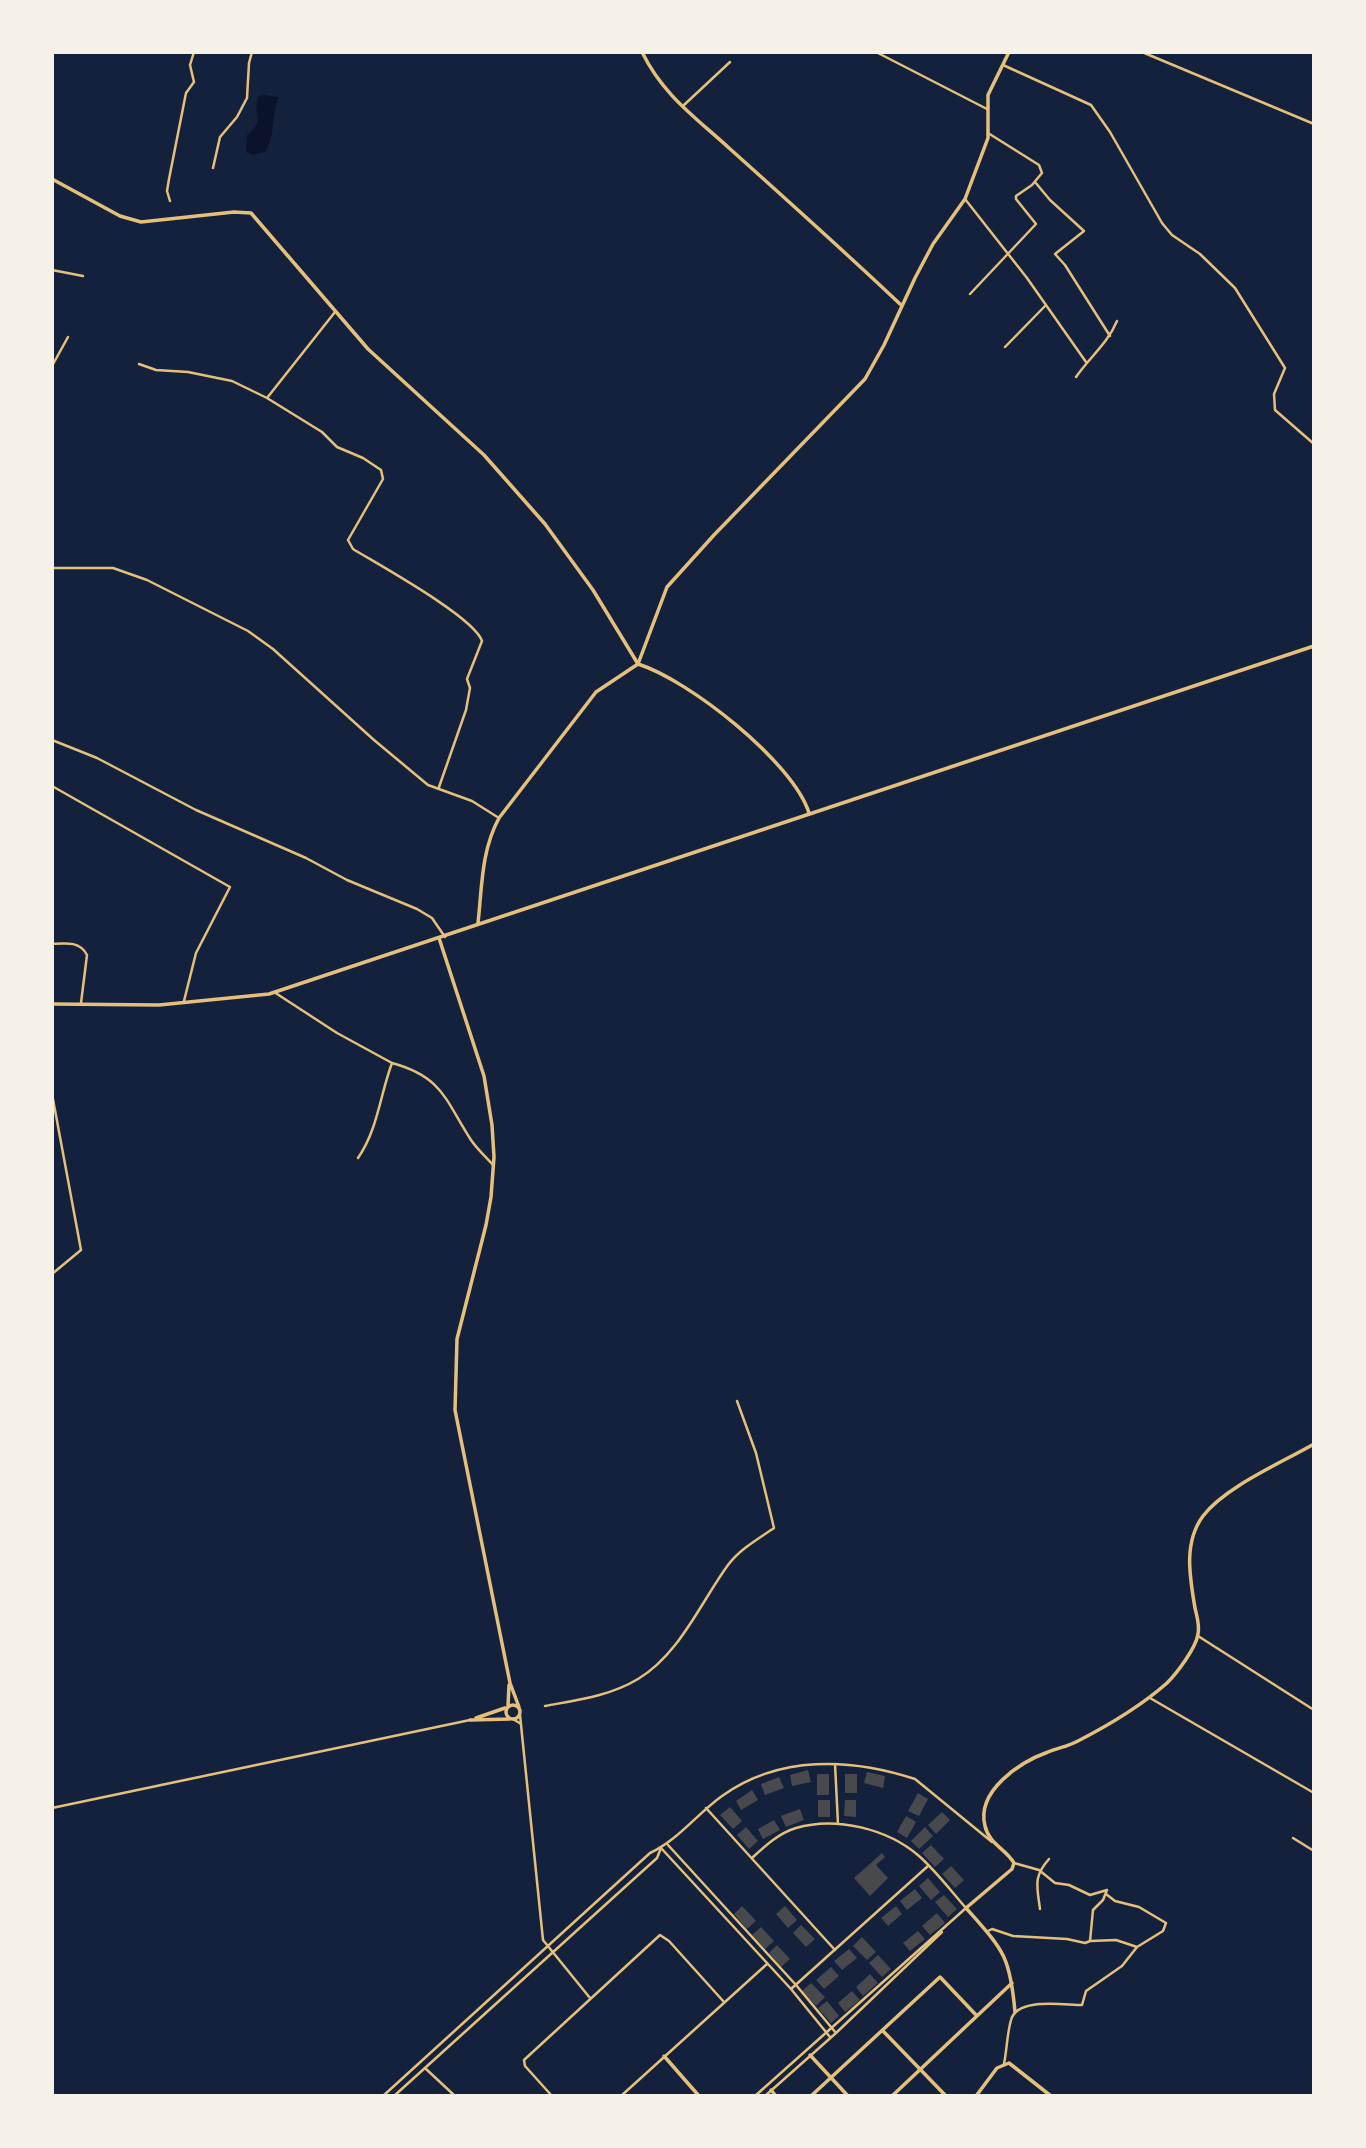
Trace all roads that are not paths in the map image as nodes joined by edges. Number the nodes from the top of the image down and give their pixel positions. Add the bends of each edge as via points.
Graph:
1 (194, 52) edge
2 (252, 52) edge
3 (876, 52) edge
4 (1009, 52) edge
5 (1142, 52) edge
6 (643, 53) edge
7 (730, 62) dead end
8 (1003, 65) junction
9 (682, 107) junction
10 (987, 109) junction
11 (1314, 124) edge
12 (988, 133) junction
13 (213, 168) dead end
14 (52, 178) edge
15 (1035, 182) junction
16 (965, 199) junction
17 (170, 201) dead end
18 (1008, 253) junction
19 (52, 270) edge
20 (83, 276) dead end
21 (970, 294) dead end
22 (901, 305) junction
23 (1045, 306) junction
24 (335, 312) junction
25 (1117, 321) dead end
26 (1111, 336) junction
27 (68, 337) dead end
28 (1005, 346) dead end
29 (1086, 362) junction
30 (139, 364) dead end
31 (52, 366) edge
32 (1076, 377) dead end
33 (267, 398) junction
34 (1314, 444) edge
35 (52, 568) edge
36 (1314, 646) edge
37 (638, 664) junction
38 (52, 740) edge
39 (52, 786) edge
40 (439, 787) junction
41 (809, 813) junction
42 (499, 818) junction
43 (478, 923) junction
44 (442, 937) junction
45 (52, 944) edge
46 (274, 992) junction
47 (184, 1001) junction
48 (80, 1003) junction
49 (52, 1004) edge
50 (392, 1063) junction
51 (52, 1094) edge
52 (358, 1158) dead end
53 (493, 1165) junction
54 (52, 1274) edge
55 (737, 1401) dead end
56 (1314, 1444) edge
57 (1198, 1636) junction
58 (510, 1683) junction
59 (1150, 1698) junction
60 (545, 1706) dead end
61 (508, 1707) junction
62 (519, 1707) junction
63 (1314, 1710) edge
64 (520, 1715) junction
65 (512, 1719) junction
66 (470, 1720) junction
67 (521, 1724) junction
68 (835, 1763) junction
69 (1314, 1793) edge
70 (52, 1808) edge
71 (706, 1808) junction
72 (838, 1824) junction
73 (1293, 1838) dead end
74 (992, 1842) junction
75 (667, 1844) junction
76 (660, 1848) junction
77 (1314, 1852) edge
78 (752, 1858) junction
79 (1049, 1859) dead end
80 (1014, 1863) junction
81 (928, 1867) junction
82 (1039, 1870) junction
83 (1106, 1894) junction
84 (966, 1908) junction
85 (1041, 1909) dead end
86 (988, 1931) junction
87 (1090, 1941) junction
88 (546, 1947) junction
89 (1137, 1947) junction
90 (835, 1950) junction
91 (552, 1952) junction
92 (767, 1964) junction
93 (1012, 1983) junction
94 (796, 1985) junction
95 (791, 1989) junction
96 (590, 1998) junction
97 (724, 2002) junction
98 (1015, 2011) junction
99 (977, 2016) junction
100 (832, 2029) junction
101 (883, 2031) junction
102 (827, 2033) junction
103 (836, 2033) junction
104 (830, 2037) junction
105 (810, 2055) junction
106 (664, 2056) junction
107 (1004, 2064) junction
108 (425, 2068) junction
109 (919, 2069) junction
110 (831, 2078) junction
111 (771, 2090) junction
112 (383, 2095) edge
113 (394, 2095) edge
114 (455, 2095) edge
115 (552, 2095) edge
116 (621, 2095) edge
117 (699, 2095) edge
118 (755, 2095) edge
119 (765, 2095) edge
120 (776, 2095) edge
121 (811, 2095) edge
122 (848, 2095) edge
123 (891, 2095) edge
124 (946, 2095) edge
125 (976, 2095) edge
126 (1051, 2095) edge

1 - 17 street via 190,65 194,82 186,93 167,191
2 - 13 street via 247,97 220,137
3 - 10 street
4 - 8 street
5 - 11 street
6 - 9 street
7 - 9 street
8 - 10 street via 988,95
8 - 34 street via 1091,105 1162,223 1239,294 1285,368 1274,394 1275,410
9 - 22 street
10 - 12 street
12 - 15 street via 1039,165 1042,173
12 - 16 street
14 - 24 street via 120,216 141,222 251,213
15 - 18 street via 1016,200 1036,224
15 - 26 street via 1084,232 1055,254
16 - 18 street
16 - 22 street via 933,244
18 - 21 street
18 - 23 street
19 - 20 street
22 - 37 street via 865,379 667,587
23 - 28 street
23 - 29 street
24 - 33 street
24 - 37 street via 393,375 484,455 545,524
25 - 26 street
26 - 29 street
27 - 31 street
29 - 32 street
30 - 33 street via 232,381
33 - 40 street via 381,470 383,479 348,540 353,549 413,584 479,633 482,641 467,679 466,710
35 - 40 street via 113,568 147,580 248,631 428,785
36 - 41 street
37 - 41 street via 675,681 752,738 794,784
37 - 42 street via 596,692
38 - 44 street via 417,909 432,918
39 - 47 street via 230,887 196,953
40 - 42 street
41 - 43 street
42 - 43 street via 483,867
43 - 44 street
44 - 46 street
44 - 53 street via 484,1076
45 - 48 street via 70,943 87,955
46 - 47 street
46 - 50 street
47 - 48 street via 159,1005
48 - 49 street
50 - 52 street via 374,1130
50 - 53 street via 412,1068 443,1092 472,1142
51 - 54 street via 81,1250
53 - 58 street via 486,1225 457,1339 455,1410
55 - 60 street via 756,1453 774,1528 729,1563 672,1650 654,1668 604,1694
56 - 57 street via 1221,1497 1201,1518 1188,1561
57 - 59 street via 1179,1669
57 - 63 street
58 - 61 street
58 - 62 street
59 - 69 street
59 - 74 street via 1079,1741 1033,1759 1003,1780 985,1809 985,1829
61 - 62 street
61 - 65 street via 505,1714
61 - 66 street
62 - 64 street
64 - 65 street
64 - 67 street
65 - 66 street
65 - 67 street
66 - 70 street
67 - 88 street via 538,1913
68 - 71 street via 795,1766 751,1780
68 - 72 street
68 - 74 street via 858,1764 915,1779
71 - 75 street
71 - 78 street
72 - 78 street via 797,1827
72 - 81 street via 891,1837
73 - 77 street
74 - 80 street
75 - 76 street
75 - 94 street
76 - 88 street
76 - 91 street via 657,1858
76 - 92 street
78 - 90 street
79 - 82 street
80 - 82 street
80 - 84 street
81 - 84 street
81 - 90 street
82 - 83 street via 1055,1883 1090,1895
82 - 85 street
83 - 87 street via 1093,1910
83 - 89 street via 1166,1923 1163,1931
84 - 86 street
84 - 100 street
84 - 103 street
86 - 87 street
86 - 93 street via 1006,1957
87 - 89 street via 1116,1940
88 - 91 street
88 - 112 street
89 - 98 street via 1122,1966 1086,1991 1082,2005 1026,2005
90 - 94 street
91 - 96 street
91 - 108 street
92 - 95 street
92 - 97 street
93 - 98 street
93 - 99 street
94 - 95 street
94 - 100 street
95 - 102 street
96 - 97 street via 660,1936
96 - 115 street via 524,2060
97 - 106 street
98 - 107 street
99 - 101 street via 940,1978
99 - 109 street
100 - 102 street
100 - 103 street
101 - 109 street
101 - 110 street
102 - 104 street
102 - 118 street
103 - 104 street
104 - 105 street
105 - 110 street
105 - 111 street
106 - 116 street
106 - 117 street
107 - 125 street
107 - 126 street
108 - 113 street
108 - 114 street
109 - 123 street
109 - 124 street
110 - 121 street
110 - 122 street
111 - 119 street
111 - 120 street

